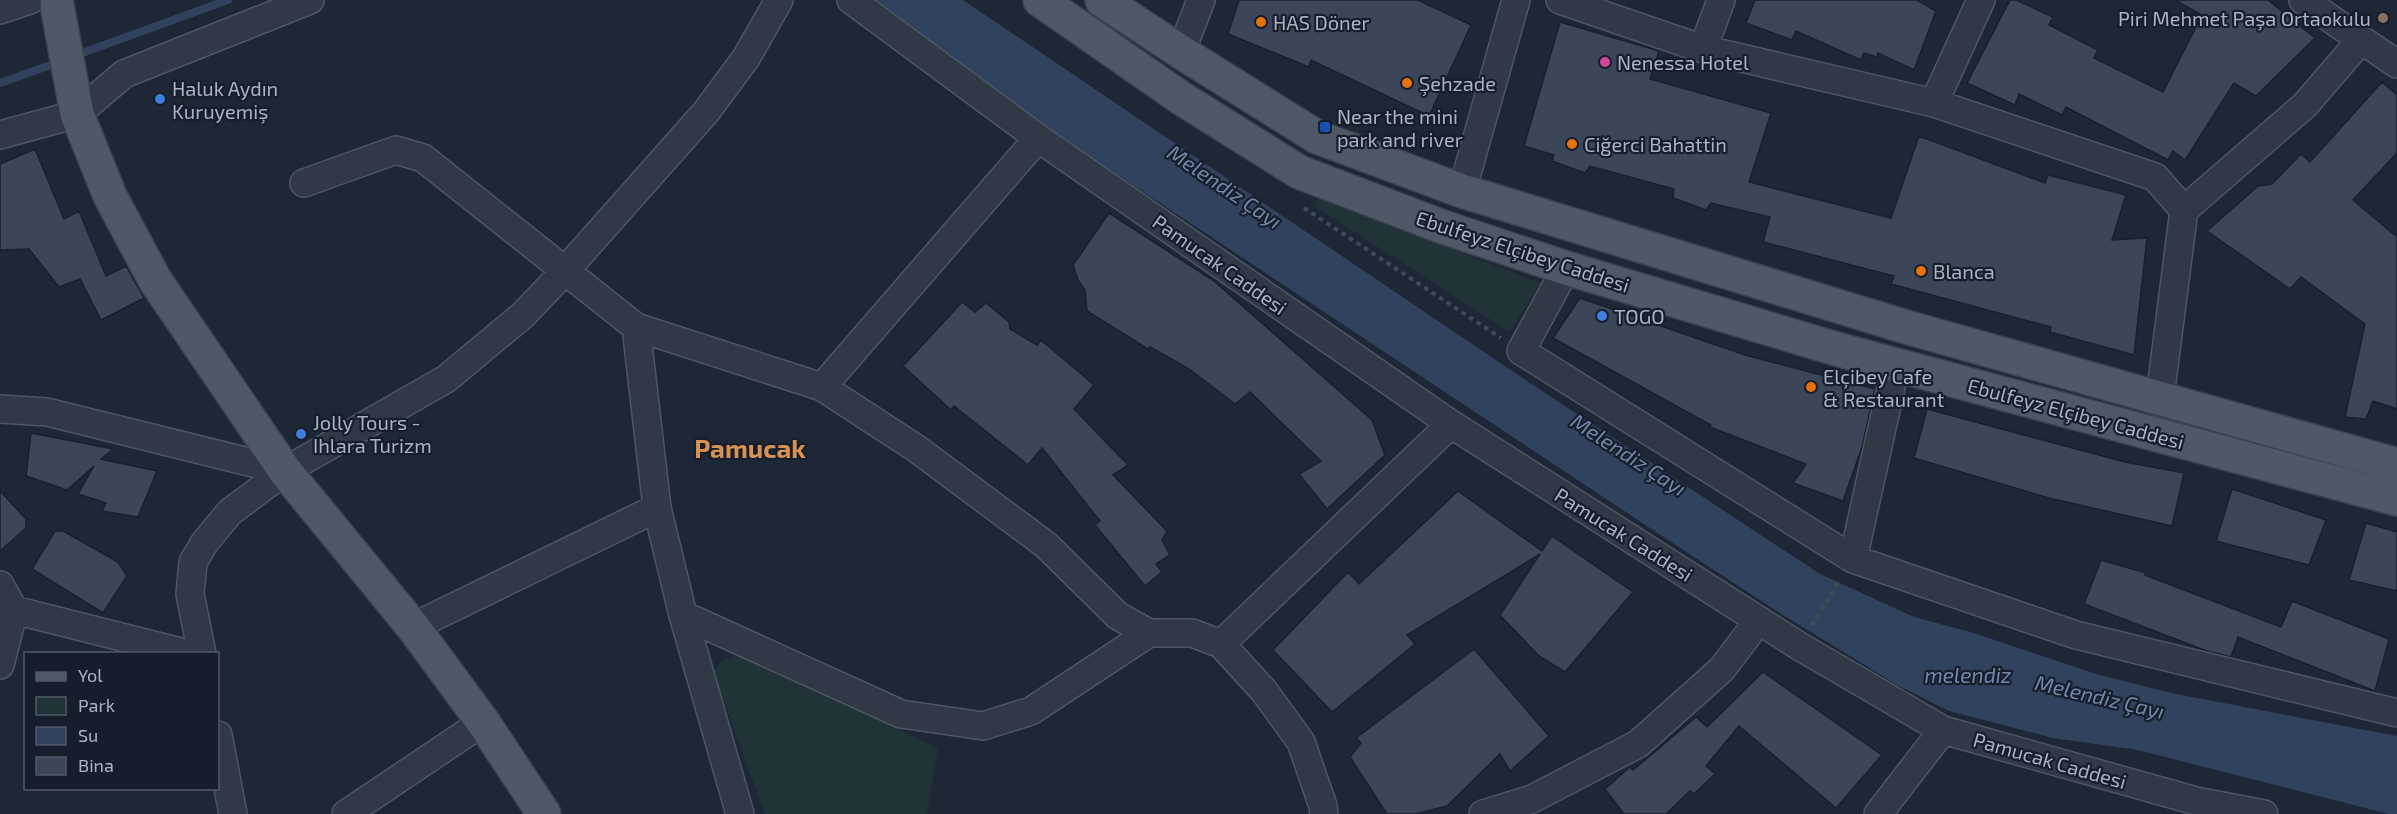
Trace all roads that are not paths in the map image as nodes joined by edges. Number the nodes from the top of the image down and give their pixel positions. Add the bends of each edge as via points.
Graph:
1 (309, 0) edge
2 (779, 0) edge
3 (851, 0) edge
4 (1040, 0) edge
5 (1102, 0) edge
6 (1201, 0) edge
7 (1516, 0) edge
8 (1560, 0) edge
9 (1721, 0) edge
10 (1981, 0) edge
11 (2303, 0) edge
12 (48, 2) edge
13 (0, 10) edge
14 (2361, 40) junction
15 (1703, 49) junction
16 (1181, 52) junction
17 (2397, 64) edge
18 (1934, 103) junction
19 (77, 114) junction
20 (0, 135) edge
21 (1038, 138) junction
22 (304, 183) dead end
23 (1462, 191) junction
24 (2184, 210) junction
25 (1566, 268) junction
26 (564, 272) junction
27 (636, 327) junction
28 (1896, 365) junction
29 (822, 387) junction
30 (2160, 397) junction
31 (0, 409) edge
32 (1451, 424) junction
33 (2397, 465) edge
34 (285, 471) junction
35 (2397, 499) edge
36 (657, 508) junction
37 (1853, 559) junction
38 (0, 585) edge
39 (7, 612) edge
40 (683, 615) junction
41 (1759, 620) junction
42 (413, 627) junction
43 (1149, 633) junction
44 (1221, 644) junction
45 (180, 652) edge
46 (202, 652) edge
47 (0, 664) edge
48 (2397, 713) edge
49 (483, 722) junction
50 (1943, 730) junction
51 (219, 740) edge
52 (2189, 808) edge
53 (233, 814) edge
54 (346, 814) edge
55 (544, 814) edge
56 (740, 814) edge
57 (1324, 814) edge
58 (1483, 814) edge
59 (1878, 814) edge
60 (2264, 814) edge

1 - 19 street via 124,74
2 - 26 street via 746,58 706,112
3 - 21 street, Pamucak Caddesi
4 - 25 main road, Ebulfeyz Elçibey Caddesi via 1181,98 1299,172 1443,227
5 - 16 main road, Ebulfeyz Elçibey Caddesi
6 - 16 street
7 - 23 street
8 - 15 street
9 - 15 street
10 - 18 street
11 - 14 street
12 - 13 street
12 - 19 main road
14 - 17 street
14 - 24 street via 2305,105
15 - 18 street
16 - 23 main road, Ebulfeyz Elçibey Caddesi via 1317,137
18 - 24 street via 2155,177
19 - 20 street
19 - 34 main road via 110,196 155,280
21 - 29 street
21 - 32 street, Pamucak Caddesi
22 - 26 street via 396,150 423,158
23 - 30 main road, Ebulfeyz Elçibey Caddesi via 1906,327
24 - 30 street
25 - 28 main road, Ebulfeyz Elçibey Caddesi
25 - 37 street via 1521,351
26 - 27 street
26 - 34 street via 523,315 446,379
27 - 29 street
27 - 36 street
28 - 35 main road, Ebulfeyz Elçibey Caddesi
28 - 37 street
29 - 43 street via 917,449 1036,538 1118,616
30 - 33 main road, Ebulfeyz Elçibey Caddesi
31 - 34 street via 47,412
32 - 41 street, Pamucak Caddesi
32 - 44 street
34 - 42 main road
34 - 46 street via 230,512 193,562 190,594
36 - 40 street
36 - 42 street
37 - 48 street via 2076,635
38 - 39 street
39 - 45 street
39 - 47 street
40 - 43 street via 901,714 983,726 1031,711
40 - 56 street
41 - 50 street, Pamucak Caddesi
41 - 58 street via 1722,669 1638,744 1532,799
42 - 49 main road
43 - 44 street via 1192,633
44 - 57 street via 1264,691 1301,742
49 - 54 street
49 - 55 main road
50 - 52 street, Pamucak Caddesi
50 - 59 street
51 - 53 street
52 - 60 street, Pamucak Caddesi

